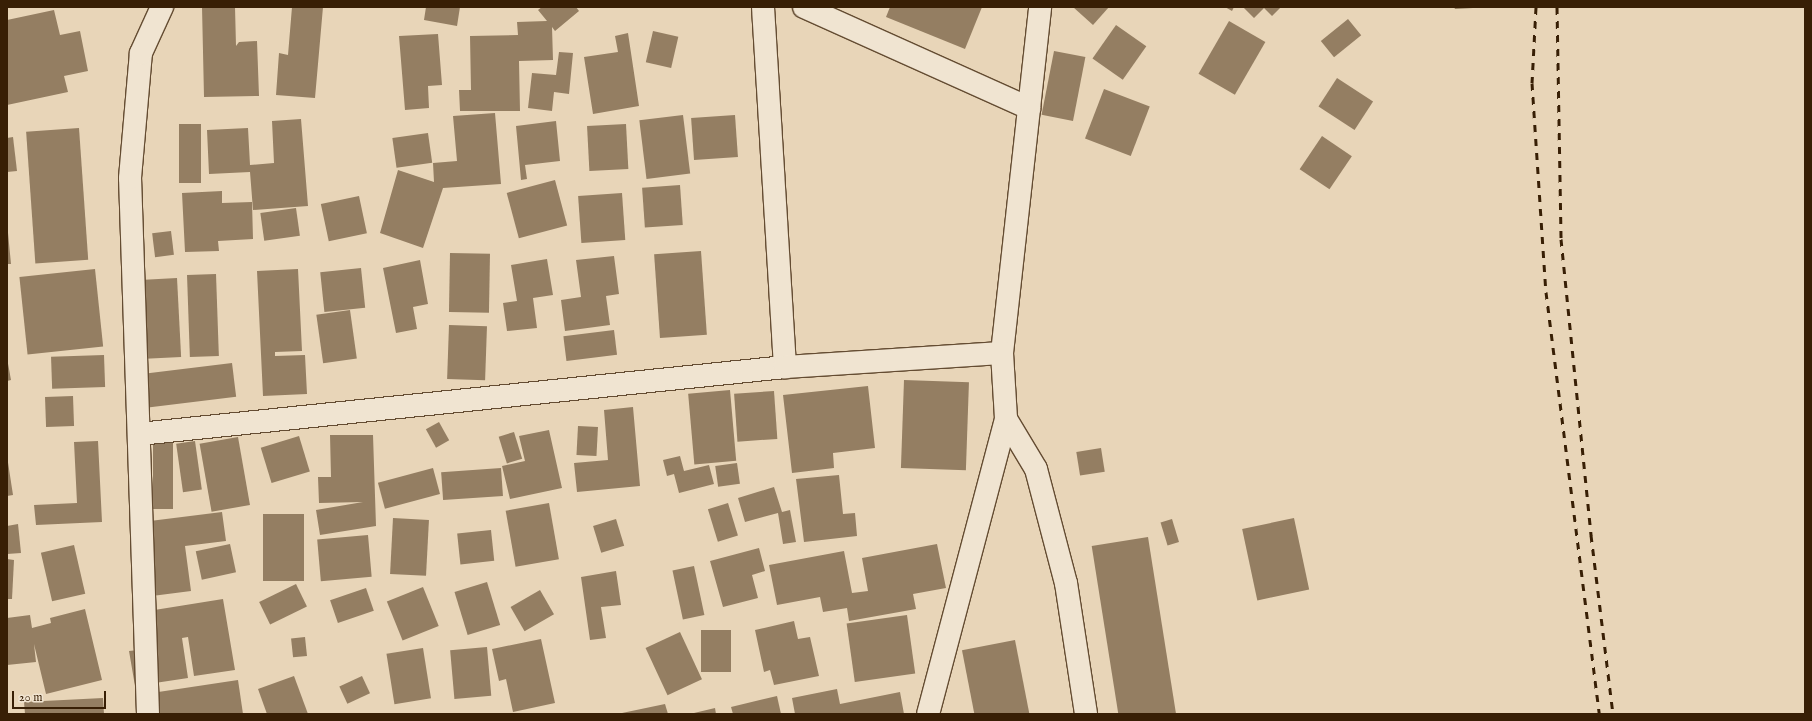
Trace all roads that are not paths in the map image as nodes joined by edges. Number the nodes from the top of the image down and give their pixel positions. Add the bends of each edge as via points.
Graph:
1 (162, 7) edge
2 (763, 7) edge
3 (804, 7) edge
4 (1040, 7) edge
5 (1029, 108) junction
6 (1002, 353) junction
7 (785, 366) junction
8 (1006, 419) junction
9 (140, 434) junction
10 (148, 714) edge
11 (928, 714) edge
12 (1086, 714) edge

1 - 9 street via 141,53 133,115 130,178
2 - 7 street
3 - 5 street
4 - 5 street
5 - 6 street
6 - 7 street
6 - 8 street
7 - 9 street
8 - 11 street
8 - 12 street via 1036,469 1066,584
9 - 10 street

